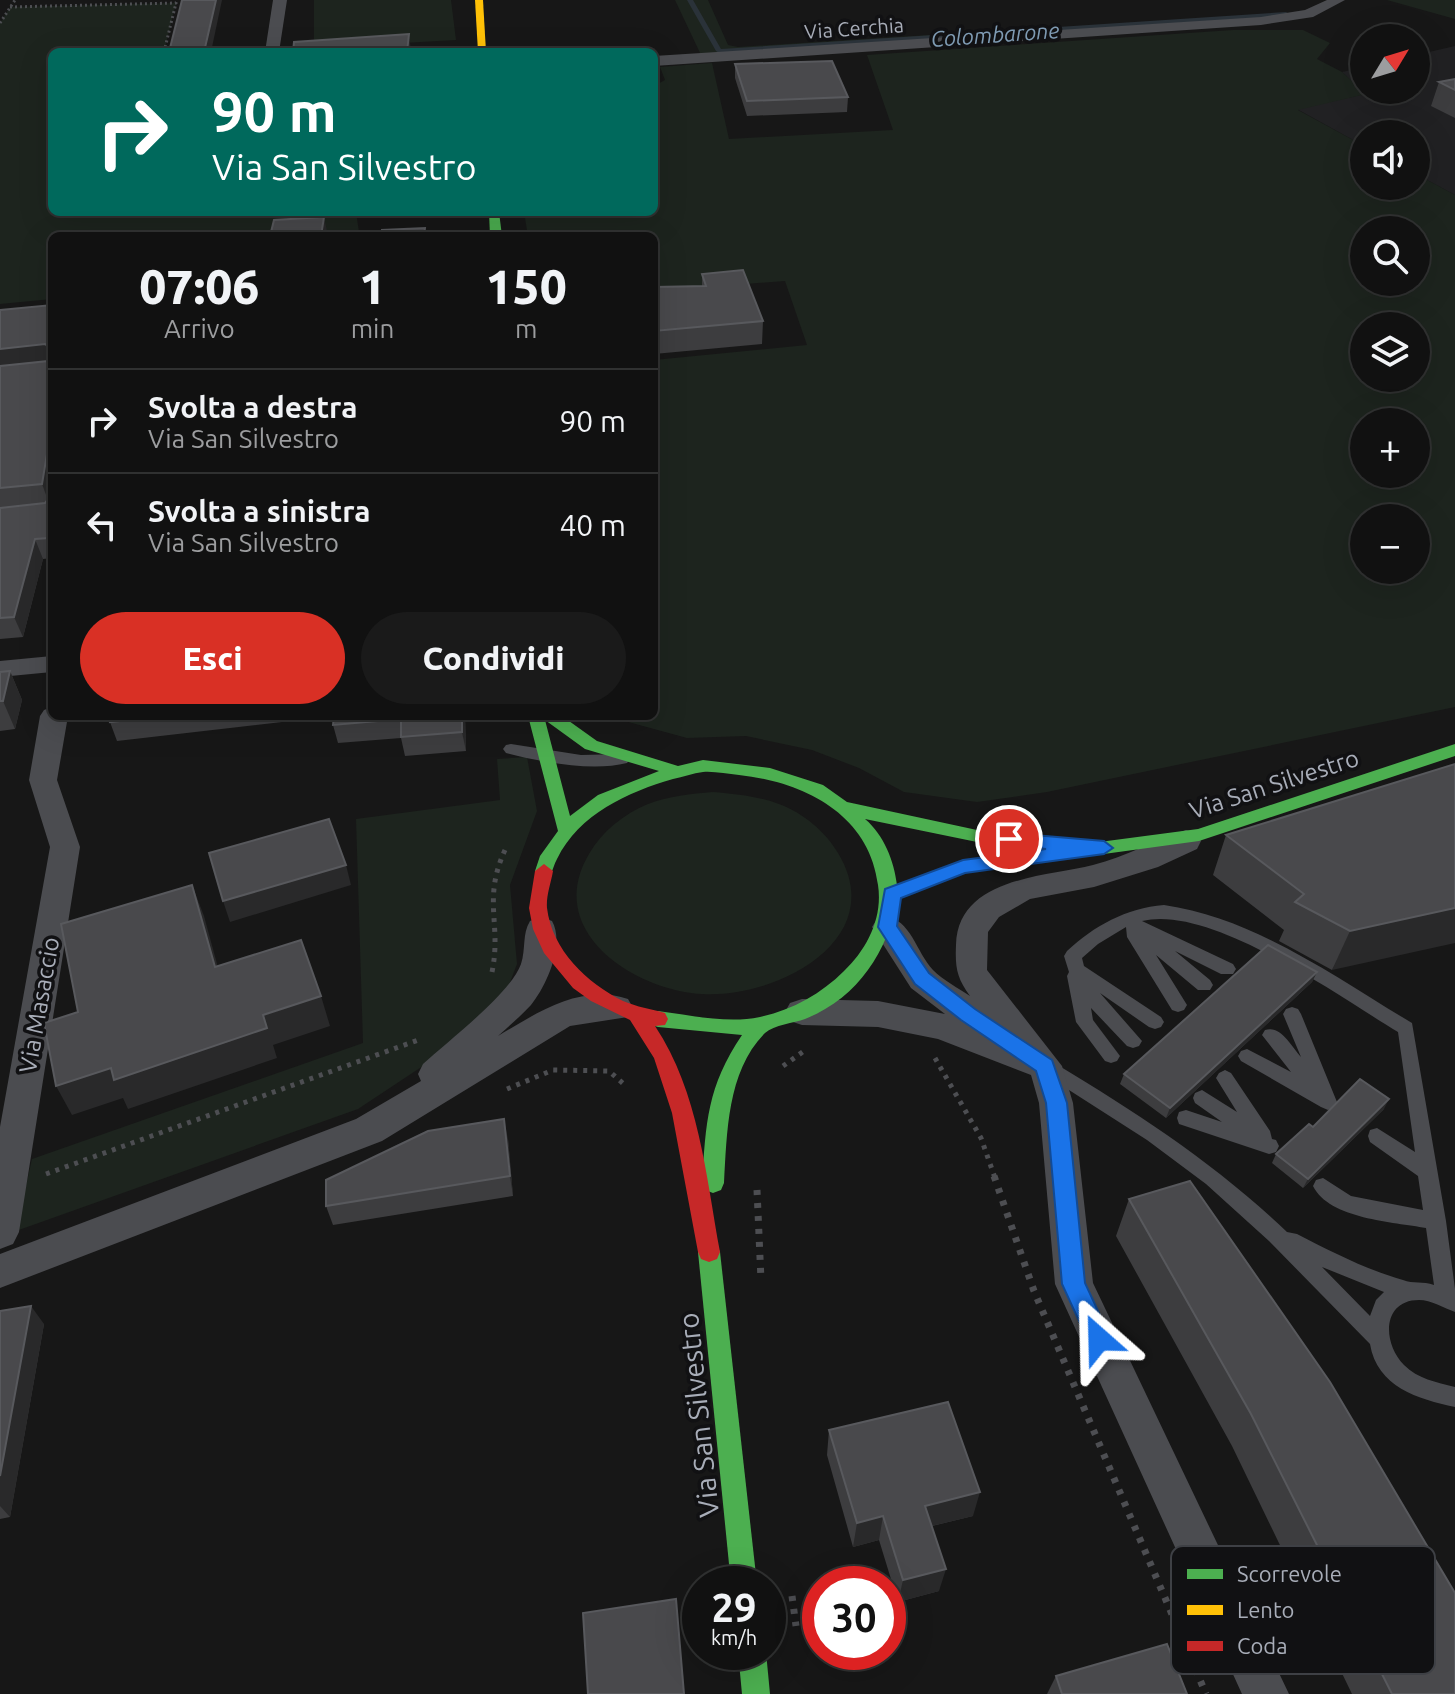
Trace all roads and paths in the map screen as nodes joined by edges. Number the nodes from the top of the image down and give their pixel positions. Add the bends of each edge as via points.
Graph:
1 (15, 0) edge
2 (280, 0) edge
3 (478, 0) edge
4 (1338, 0) edge
5 (176, 1) edge
6 (10, 7) junction
7 (0, 23) edge
8 (165, 48) edge
9 (273, 48) edge
10 (482, 48) edge
11 (658, 61) edge
12 (48, 664) edge
13 (0, 669) edge
14 (53, 720) edge
15 (537, 720) edge
16 (556, 720) edge
17 (511, 749) dead end
18 (1455, 750) edge
19 (546, 752) junction
20 (624, 759) junction
21 (671, 769) junction
22 (845, 808) junction
23 (564, 826) junction
24 (1199, 835) junction
25 (510, 843) dead end
26 (1104, 848) junction
27 (892, 894) junction
28 (1126, 920) junction
29 (888, 927) junction
30 (541, 929) junction
31 (1074, 966) junction
32 (1227, 969) dead end
33 (487, 982) dead end
34 (1204, 985) dead end
35 (1178, 1005) dead end
36 (627, 1012) junction
37 (802, 1012) junction
38 (1292, 1014) dead end
39 (1155, 1022) dead end
40 (760, 1025) junction
41 (1271, 1035) dead end
42 (425, 1037) dead end
43 (1133, 1041) dead end
44 (810, 1046) dead end
45 (930, 1050) dead end
46 (1111, 1056) dead end
47 (1247, 1056) dead end
48 (1045, 1066) junction
49 (775, 1072) dead end
50 (1225, 1078) dead end
51 (632, 1091) dead end
52 (498, 1093) dead end
53 (1202, 1098) dead end
54 (1328, 1102) junction
55 (1186, 1118) dead end
56 (369, 1130) junction
57 (1377, 1136) dead end
58 (1269, 1146) junction
59 (1428, 1172) junction
60 (756, 1181) dead end
61 (1323, 1186) dead end
62 (7, 1187) junction
63 (1436, 1221) junction
64 (1263, 1222) junction
65 (0, 1232) edge
66 (708, 1241) junction
67 (0, 1271) edge
68 (761, 1283) dead end
69 (1406, 1291) junction
70 (1451, 1300) edge
71 (1376, 1336) junction
72 (1455, 1397) edge
73 (1197, 1546) edge
74 (742, 1566) edge
75 (790, 1583) dead end
76 (1171, 1612) edge
77 (797, 1631) dead end
78 (754, 1670) edge
79 (1197, 1674) edge
80 (1257, 1674) edge
81 (756, 1694) edge
82 (1206, 1694) edge
83 (1266, 1694) edge

1 - 6 path
2 - 9 street
3 - 10 main road
4 - 11 street, Via Cerchia via 1308,14 1261,21
5 - 6 path
5 - 8 path
6 - 7 path
12 - 13 street
14 - 62 street, Via Masaccio via 43,780 65,847
15 - 19 main road
16 - 20 main road via 578,738
17 - 19 lane
18 - 24 main road, Via San Silvestro
19 - 20 lane via 590,763
19 - 23 main road
20 - 21 main road
21 - 22 main road via 759,770 812,787
21 - 23 main road via 600,796
22 - 26 main road, Via San Silvestro via 977,836
22 - 27 main road via 884,858
23 - 30 main road via 540,867 536,911
24 - 26 main road, Via San Silvestro
24 - 48 street via 1094,876 1022,889 988,909 972,930 971,972
25 - 33 path via 492,877 490,902 497,938
26 - 27 main road, Via San Silvestro via 963,867
27 - 29 main road
28 - 31 lane via 1092,936 1073,956
28 - 32 lane
28 - 34 lane
28 - 35 lane
28 - 59 lane via 1163,911 1218,925 1406,1028
29 - 37 main road via 871,959 840,990
29 - 48 street via 922,979
30 - 36 main road via 553,954 585,989
30 - 56 street via 537,964 521,994
31 - 39 lane
31 - 43 lane via 1104,1012
31 - 46 lane via 1085,1022
36 - 40 main road via 679,1027
36 - 56 street via 594,1007 561,1015
36 - 66 main road, Via San Silvestro via 663,1055 683,1113
37 - 40 main road
37 - 48 street via 878,1014 942,1026
38 - 54 lane
40 - 66 main road, Via San Silvestro via 731,1068 717,1119
41 - 54 lane
42 - 62 path
44 - 49 path
45 - 76 path via 981,1138 1034,1291
47 - 54 lane
48 - 64 lane via 1174,1148
48 - 73 street via 1056,1103 1074,1284
50 - 58 lane
51 - 52 path via 609,1071 553,1070
53 - 58 lane
55 - 58 lane
56 - 67 street
57 - 59 lane
59 - 63 lane
60 - 68 path
61 - 63 lane via 1346,1204
62 - 65 street, Via Masaccio
63 - 70 lane
64 - 69 lane via 1303,1249
64 - 71 lane
66 - 74 main road, Via San Silvestro
69 - 70 lane
69 - 71 lane via 1381,1307
71 - 72 lane via 1404,1379 1437,1395
75 - 77 path
78 - 81 main road
79 - 82 path
80 - 83 street

